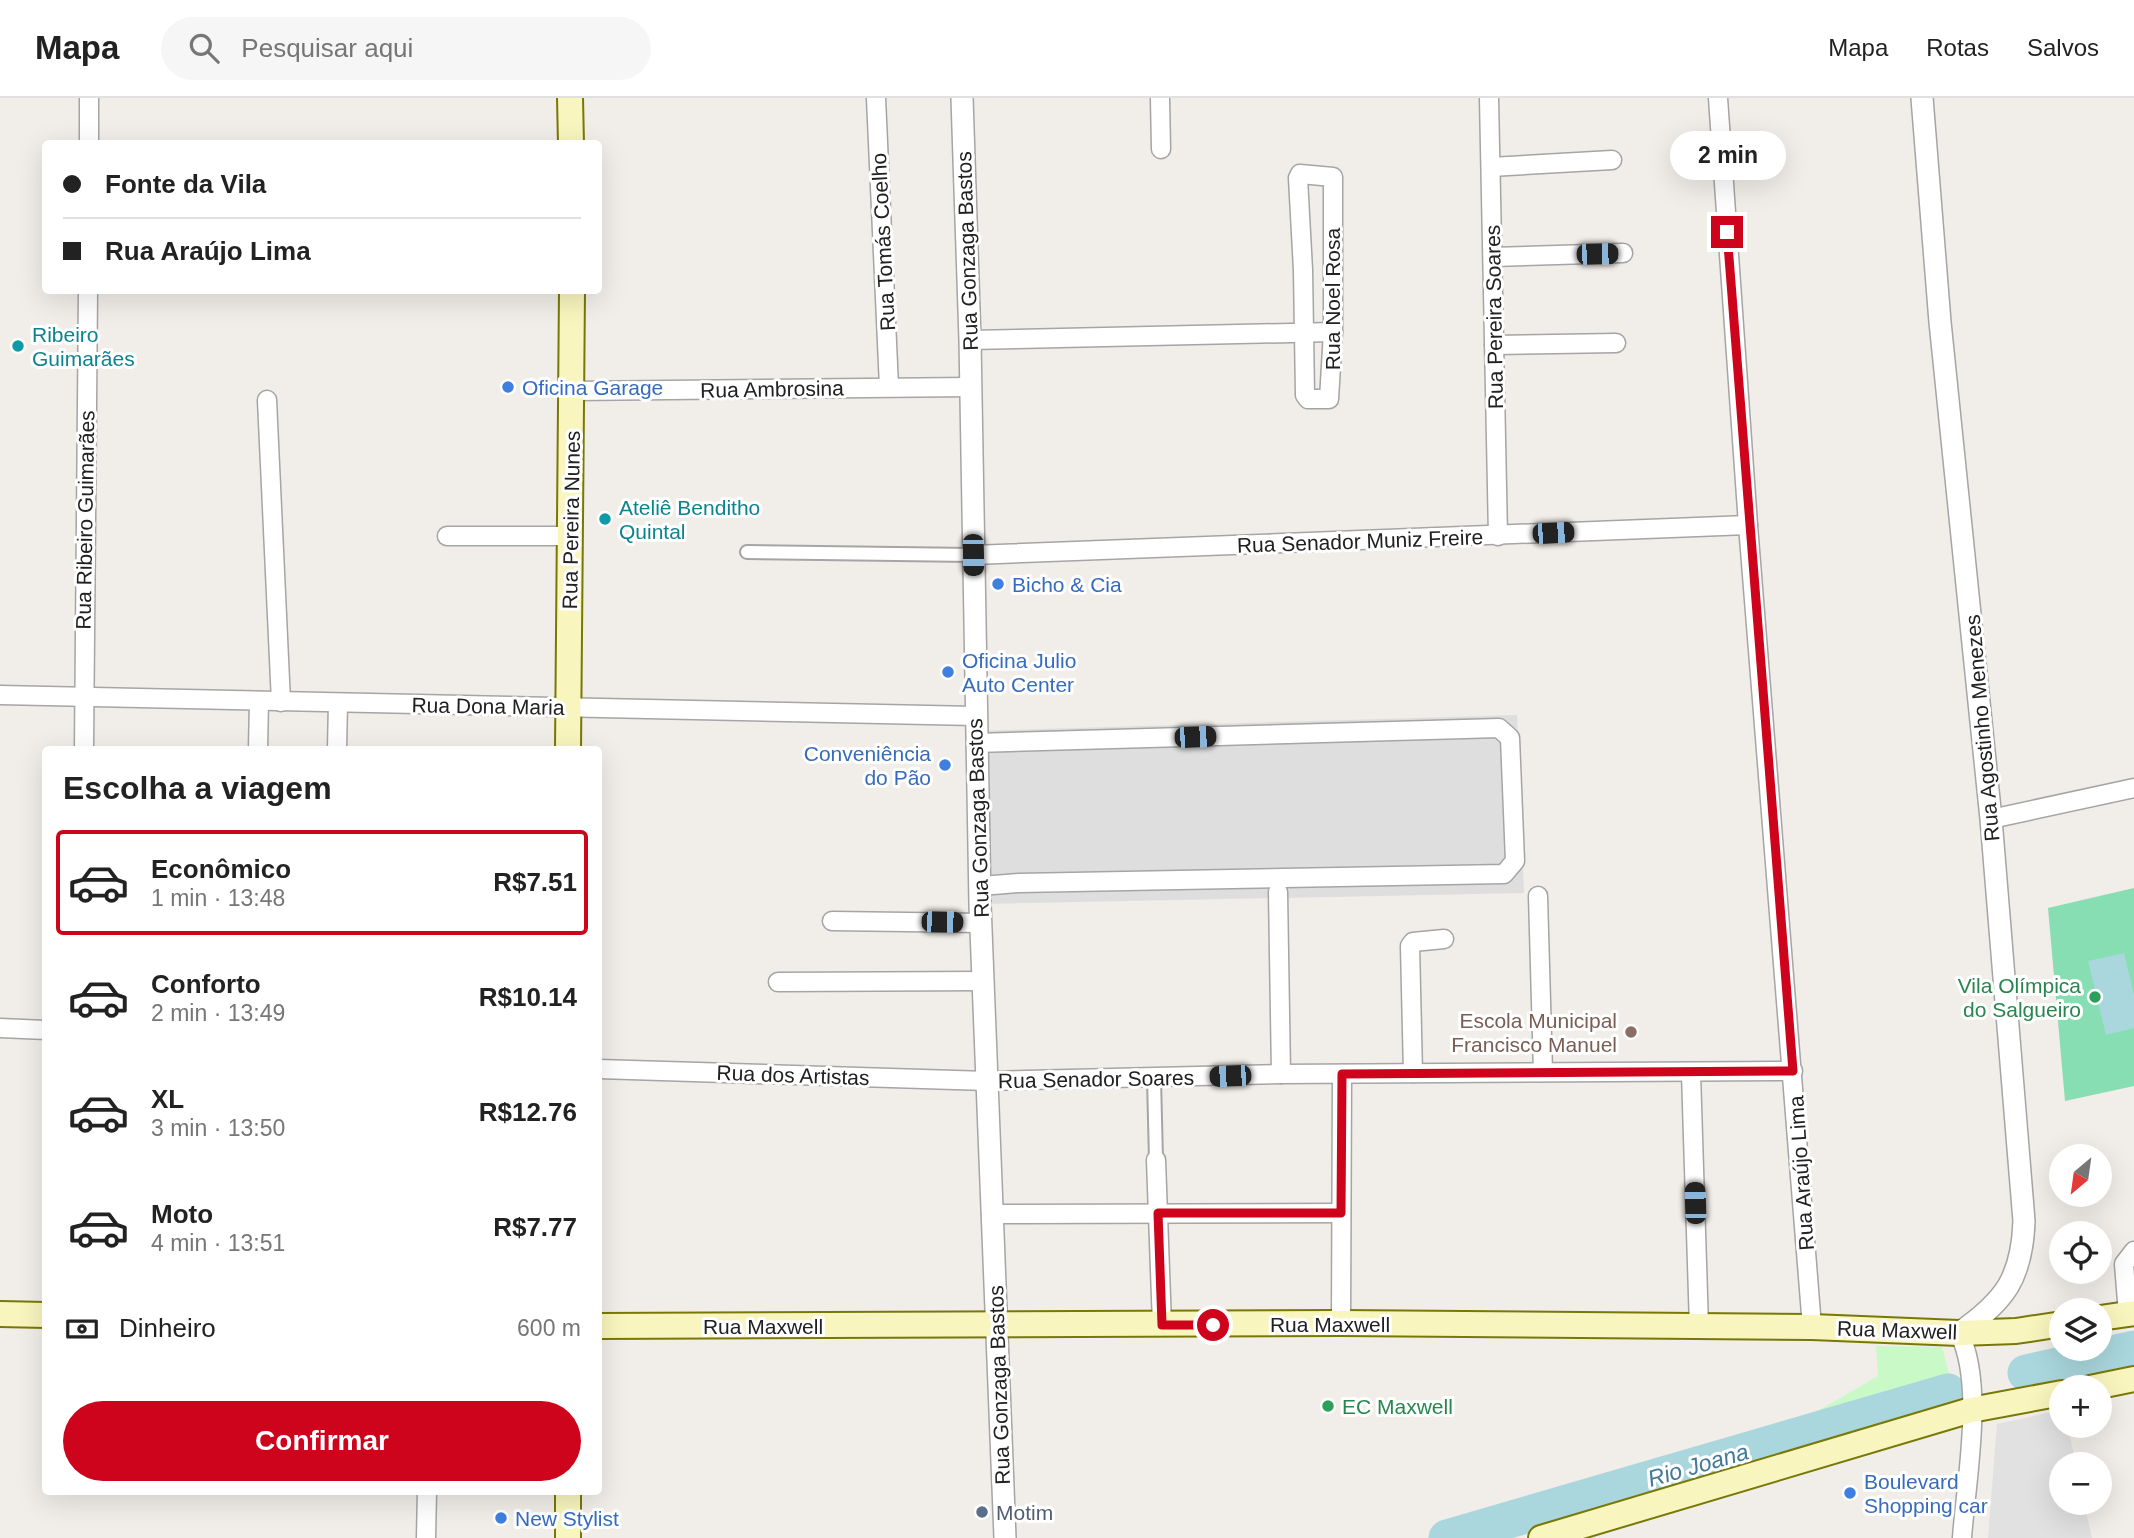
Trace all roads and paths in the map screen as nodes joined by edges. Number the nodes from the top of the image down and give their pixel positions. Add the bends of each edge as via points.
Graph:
1 (89, 98) edge
2 (570, 98) edge
3 (876, 98) edge
4 (962, 98) edge
5 (1160, 98) edge
6 (1489, 98) edge
7 (1718, 98) edge
8 (1922, 98) edge
9 (89, 140) edge
10 (570, 140) edge
11 (1161, 149) dead end
12 (1612, 160) dead end
13 (1491, 167) junction
14 (1623, 253) dead end
15 (1493, 257) junction
16 (88, 294) edge
17 (572, 294) edge
18 (1333, 332) junction
19 (1305, 334) junction
20 (970, 340) junction
21 (1616, 343) dead end
22 (1494, 345) junction
23 (889, 387) junction
24 (971, 387) junction
25 (573, 391) junction
26 (267, 400) dead end
27 (1748, 525) junction
28 (447, 536) dead end
29 (570, 536) junction
30 (1498, 536) junction
31 (747, 552) dead end
32 (973, 555) junction
33 (0, 695) edge
34 (84, 697) junction
35 (258, 701) junction
36 (281, 702) junction
37 (338, 703) junction
38 (567, 708) junction
39 (975, 716) junction
40 (976, 743) junction
41 (84, 746) edge
42 (258, 746) edge
43 (337, 746) edge
44 (568, 746) edge
45 (2134, 788) edge
46 (1991, 819) junction
47 (981, 886) junction
48 (1278, 892) dead end
49 (1538, 896) dead end
50 (832, 921) dead end
51 (981, 922) junction
52 (1444, 939) dead end
53 (983, 981) junction
54 (778, 982) dead end
55 (0, 1028) edge
56 (42, 1030) edge
57 (602, 1069) edge
58 (1793, 1071) junction
59 (1543, 1072) junction
60 (1413, 1073) junction
61 (1691, 1073) junction
62 (1281, 1074) junction
63 (1342, 1074) junction
64 (1154, 1079) junction
65 (987, 1081) junction
66 (1156, 1160) joint
67 (1158, 1213) junction
68 (1341, 1213) junction
69 (991, 1214) junction
70 (2134, 1251) edge
71 (2131, 1313) edge
72 (0, 1314) edge
73 (42, 1315) edge
74 (2112, 1316) edge
75 (1342, 1323) junction
76 (1162, 1325) junction
77 (602, 1326) edge
78 (997, 1326) junction
79 (2049, 1326) edge
80 (1699, 1327) junction
81 (1812, 1327) junction
82 (1959, 1333) junction
83 (2134, 1380) edge
84 (2112, 1384) edge
85 (2049, 1395) edge
86 (1971, 1410) junction
87 (427, 1495) edge
88 (568, 1495) edge
89 (426, 1538) edge
90 (568, 1538) edge
91 (1005, 1538) edge
92 (1541, 1538) edge
93 (1962, 1538) edge

1 - 9 street
2 - 10 main road
3 - 23 street, Rua Tomás Coelho
4 - 20 street, Rua Gonzaga Bastos
5 - 11 street
6 - 13 street, Rua Pereira Soares
7 - 27 street, Rua Araújo Lima
8 - 46 street, Rua Agostinho Menezes
12 - 13 street
13 - 15 street, Rua Pereira Soares
14 - 15 street
15 - 22 street, Rua Pereira Soares
16 - 34 street, Rua Ribeiro Guimarães
17 - 25 main road, Rua Pereira Nunes
18 - 19 street
18 - 19 street, Rua Noel Rosa via 1329,399 1305,396
18 - 19 street, Rua Noel Rosa via 1333,177 1300,174
19 - 20 street
20 - 24 street, Rua Gonzaga Bastos
21 - 22 street
22 - 30 street, Rua Pereira Soares
23 - 24 street, Rua Ambrosina
23 - 25 street, Rua Ambrosina
24 - 32 street, Rua Gonzaga Bastos
25 - 29 main road, Rua Pereira Nunes
26 - 36 street
27 - 30 street, Rua Senador Muniz Freire
27 - 58 street, Rua Araújo Lima
28 - 29 street
29 - 38 main road, Rua Pereira Nunes
30 - 32 street, Rua Senador Muniz Freire
31 - 32 street
32 - 39 street, Rua Gonzaga Bastos
33 - 34 street, Rua Dona Maria
34 - 35 street, Rua Dona Maria
34 - 41 street, Rua Ribeiro Guimarães
35 - 36 street, Rua Dona Maria
35 - 42 street
36 - 37 street, Rua Dona Maria
37 - 38 street, Rua Dona Maria
37 - 43 street
38 - 39 street, Rua Dona Maria
38 - 44 main road, Rua Pereira Nunes
39 - 40 street, Rua Gonzaga Bastos
40 - 47 street, Rua Gonzaga Bastos
40 - 47 street via 1499,728 1510,738 1515,861 1504,874
45 - 46 street
46 - 82 street, Rua Agostinho Menezes via 2024,1248 2008,1290 1988,1313
47 - 51 street, Rua Gonzaga Bastos
48 - 62 street
49 - 59 street
50 - 51 street
51 - 53 street, Rua Gonzaga Bastos
52 - 60 street via 1410,946
53 - 54 street
53 - 65 street, Rua Gonzaga Bastos
55 - 56 street
57 - 65 street, Rua dos Artistas
58 - 61 street, Rua Senador Soares
58 - 81 street, Rua Araújo Lima
59 - 60 street, Rua Senador Soares
59 - 61 street, Rua Senador Soares
60 - 63 street, Rua Senador Soares
61 - 80 street
62 - 63 street, Rua Senador Soares
62 - 64 street, Rua Senador Soares
63 - 68 street
64 - 65 street, Rua Senador Soares
64 - 66 street
65 - 69 street, Rua Gonzaga Bastos
66 - 67 street
67 - 68 street
67 - 69 street
67 - 76 street
68 - 75 street
69 - 78 street, Rua Gonzaga Bastos
70 - 71 street via 2123,1264
71 - 74 main road
72 - 73 main road
75 - 76 main road, Rua Maxwell
75 - 80 main road, Rua Maxwell
76 - 78 main road, Rua Maxwell
77 - 78 main road, Rua Maxwell
78 - 91 street, Rua Gonzaga Bastos
79 - 82 main road, Rua Maxwell
80 - 81 main road, Rua Maxwell
81 - 82 main road, Rua Maxwell
82 - 86 street via 1970,1358
83 - 84 main road
85 - 86 main road
86 - 92 main road
86 - 93 street
87 - 89 street
88 - 90 main road

